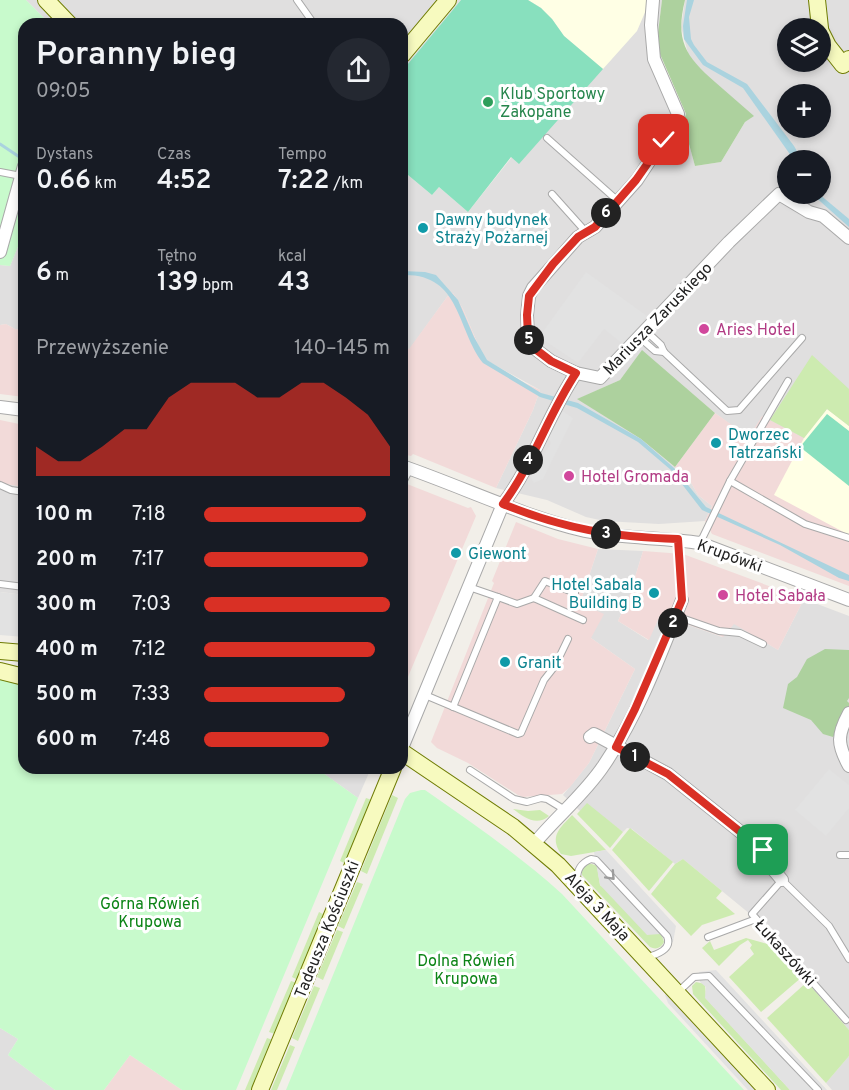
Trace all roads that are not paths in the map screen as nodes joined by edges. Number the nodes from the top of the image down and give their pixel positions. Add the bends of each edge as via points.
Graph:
1 (297, 0) edge
2 (448, 0) edge
3 (653, 0) edge
4 (817, 0) edge
5 (53, 2) edge
6 (65, 18) edge
7 (310, 18) edge
8 (819, 18) edge
9 (408, 48) edge
10 (831, 49) edge
11 (847, 65) edge
12 (547, 138) dead end
13 (18, 171) edge
14 (0, 172) edge
15 (18, 189) edge
16 (552, 194) dead end
17 (618, 201) junction
18 (582, 234) junction
19 (849, 238) edge
20 (0, 252) edge
21 (643, 335) junction
22 (802, 338) dead end
23 (576, 373) junction
24 (788, 381) dead end
25 (0, 407) edge
26 (18, 409) edge
27 (408, 469) edge
28 (730, 481) junction
29 (0, 485) edge
30 (18, 491) edge
31 (503, 504) junction
32 (849, 538) edge
33 (678, 539) junction
34 (700, 543) junction
35 (0, 584) edge
36 (18, 586) edge
37 (468, 586) junction
38 (575, 593) dead end
39 (498, 597) junction
40 (534, 598) junction
41 (682, 600) joint
42 (849, 600) edge
43 (676, 616) junction
44 (582, 620) dead end
45 (568, 639) dead end
46 (763, 644) dead end
47 (0, 651) edge
48 (18, 654) edge
49 (0, 671) edge
50 (18, 676) edge
51 (425, 695) junction
52 (453, 707) junction
53 (849, 713) edge
54 (408, 736) edge
55 (590, 737) dead end
56 (616, 747) junction
57 (408, 754) edge
58 (849, 766) edge
59 (470, 770) dead end
60 (391, 774) edge
61 (565, 810) junction
62 (534, 844) junction
63 (840, 855) dead end
64 (849, 855) edge
65 (782, 880) junction
66 (577, 884) junction
67 (756, 919) junction
68 (708, 937) dead end
69 (646, 957) junction
70 (849, 959) edge
71 (677, 992) junction
72 (846, 1020) dead end
73 (260, 1090) edge
74 (767, 1090) edge
75 (818, 1090) edge

1 - 7 lane
2 - 9 street
3 - 17 street via 654,59 678,114 654,156
4 - 8 street
5 - 6 street
10 - 11 street
12 - 17 lane
13 - 14 lane
15 - 20 street
16 - 18 lane
17 - 18 street via 595,227
18 - 23 street via 533,288 527,315 530,345
19 - 21 street, Mariusza Zaruskiego via 823,216 779,194
21 - 22 lane via 655,351 664,352 727,411 739,410
21 - 23 street, Mariusza Zaruskiego via 600,378
23 - 31 street, Mariusza Zaruskiego
24 - 28 lane
25 - 26 street
27 - 31 street, Krupówki
28 - 32 lane via 805,524
28 - 34 lane
29 - 30 lane
31 - 33 street, Krupówki via 587,531
31 - 37 street
33 - 34 street, Krupówki
33 - 41 lane
34 - 42 street, Krupówki
35 - 36 lane
37 - 39 lane
37 - 51 street
38 - 40 lane via 545,581
39 - 40 lane via 518,604
39 - 52 lane
40 - 44 lane
41 - 43 street
43 - 46 lane via 719,631 740,633
43 - 56 street
45 - 52 lane via 544,680 521,733
47 - 48 street
49 - 50 street
51 - 52 lane
51 - 54 street
53 - 58 street via 839,740
55 - 56 street via 594,734
56 - 61 street via 592,782
56 - 65 street via 668,774 704,802 763,850
57 - 62 street, Aleja 3 Maja
59 - 61 lane via 514,799 527,802 541,798
60 - 73 street, Tadeusza Kościuszki
61 - 62 street
62 - 66 street, Aleja 3 Maja
63 - 64 lane
65 - 67 lane, Łukaszówki via 752,914
65 - 70 lane via 829,926
66 - 69 street, Aleja 3 Maja
66 -> 69 lane via 581,864 596,860 667,936 668,947
67 - 68 lane
67 - 72 lane, Łukaszówki
69 - 71 street, Aleja 3 Maja
71 - 74 street, Aleja 3 Maja
71 - 75 lane via 694,977 710,976

